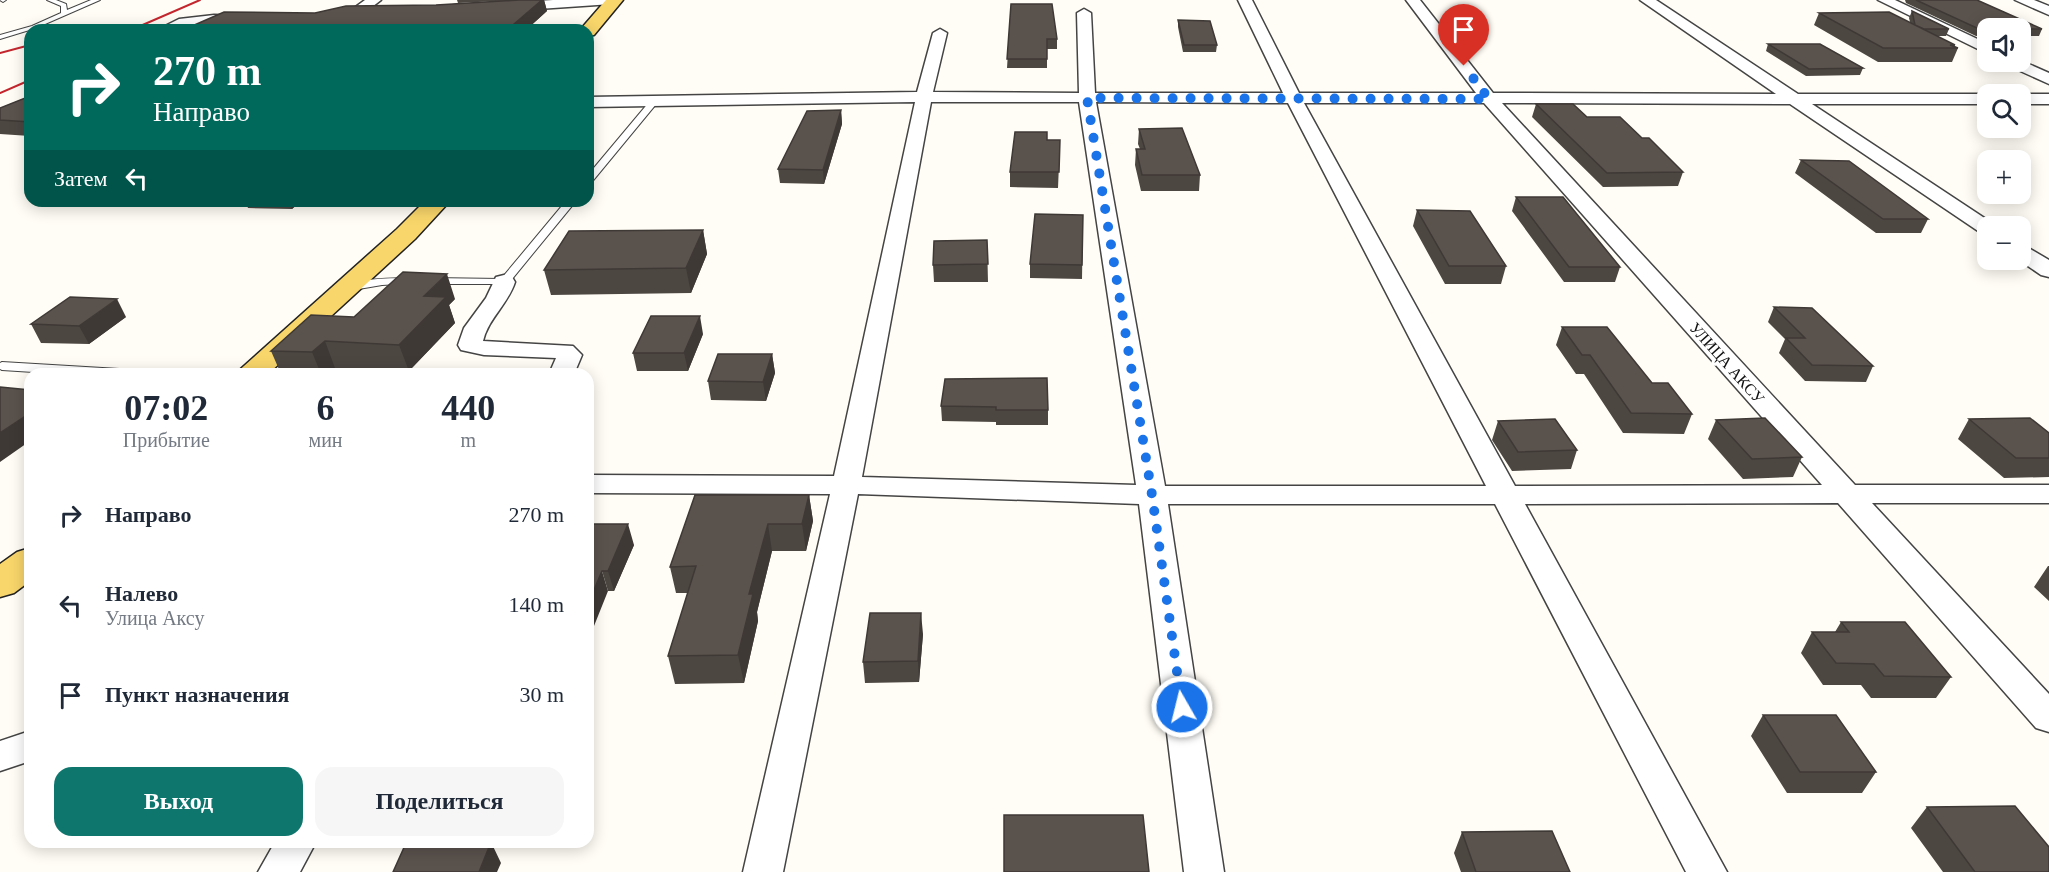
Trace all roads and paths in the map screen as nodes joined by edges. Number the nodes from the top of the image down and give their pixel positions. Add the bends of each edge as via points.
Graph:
1 (50, 0) edge
2 (97, 0) edge
3 (374, 0) edge
4 (614, 0) edge
5 (1245, 0) edge
6 (1413, 0) edge
7 (1647, 0) edge
8 (1885, 0) edge
9 (2022, 0) edge
10 (495, 8) edge
11 (357, 10) junction
12 (398, 11) edge
13 (2049, 11) edge
14 (1084, 13) dead end
15 (64, 14) junction
16 (340, 16) edge
17 (263, 20) edge
18 (41, 24) edge
19 (178, 24) edge
20 (594, 24) edge
21 (24, 30) edge
22 (940, 33) dead end
23 (1, 37) edge
24 (1977, 45) edge
25 (2031, 71) edge
26 (2049, 79) edge
27 (924, 98) junction
28 (1087, 98) junction
29 (1294, 99) junction
30 (1489, 99) junction
31 (1977, 99) edge
32 (2031, 99) edge
33 (2049, 99) edge
34 (1795, 100) junction
35 (594, 102) edge
36 (653, 103) junction
37 (594, 163) edge
38 (602, 164) junction
39 (594, 174) edge
40 (432, 207) edge
41 (566, 207) edge
42 (1977, 222) edge
43 (2031, 258) edge
44 (2049, 270) edge
45 (504, 282) junction
46 (345, 288) junction
47 (2, 366) dead end
48 (36, 368) edge
49 (257, 368) edge
50 (564, 368) edge
51 (594, 484) edge
52 (846, 485) junction
53 (1845, 493) junction
54 (2049, 494) edge
55 (1152, 495) junction
56 (1506, 495) junction
57 (24, 566) edge
58 (0, 584) edge
59 (2049, 718) edge
60 (24, 748) edge
61 (0, 756) edge
62 (292, 848) edge
63 (278, 872) edge
64 (763, 872) edge
65 (1204, 872) edge
66 (1707, 872) edge

1 - 15 lane via 64,5
2 - 15 lane
3 - 11 street
4 - 10 street
4 - 20 main road
5 - 29 street
6 - 30 street, УЛИЦА АКСУ
7 - 34 street
8 - 24 street
9 - 13 street
11 - 12 street
11 - 16 street
14 - 28 street
15 - 18 lane
17 - 19 street via 202,18
21 - 23 lane
22 - 27 street
25 - 26 street
27 - 28 street
27 - 36 street
27 - 52 street
28 - 29 street
28 - 55 street
29 - 30 street
29 - 56 street
30 - 34 street
30 - 53 street, УЛИЦА АКСУ
31 - 34 street
32 - 33 street
34 - 42 street
35 - 36 street
36 - 38 lane
37 - 38 lane
38 - 39 lane
40 - 46 main road
41 - 45 lane
43 - 44 street
45 - 46 lane via 382,282
45 - 50 street via 501,294 471,336 470,345 564,351 570,355
46 - 49 main road
47 - 48 lane
51 - 52 street
52 - 55 street
52 - 64 street
53 - 54 street
53 - 56 street
53 - 59 street, УЛИЦА АКСУ
55 - 56 street
55 - 65 street
56 - 66 street
57 - 58 main road
60 - 61 street
62 - 63 street

